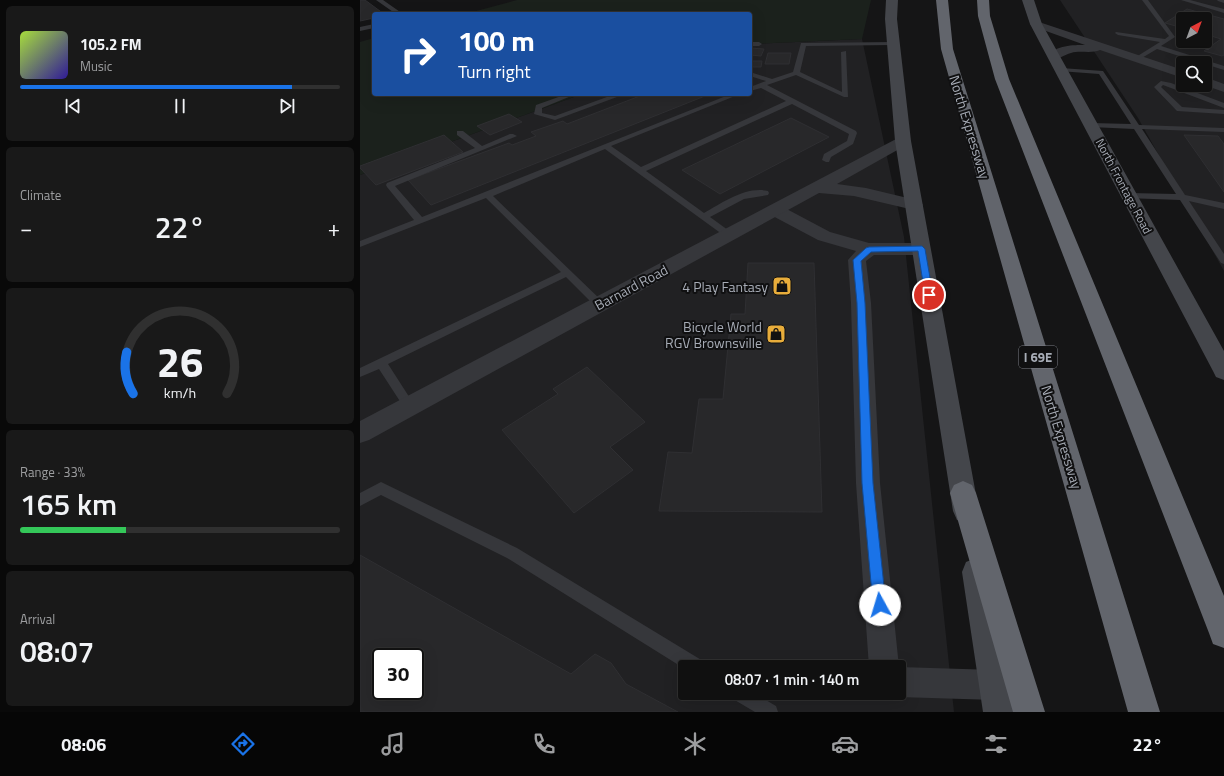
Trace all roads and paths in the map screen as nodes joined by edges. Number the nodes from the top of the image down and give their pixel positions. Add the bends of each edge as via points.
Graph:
1 (379, 0) edge
2 (892, 0) edge
3 (942, 0) edge
4 (983, 0) edge
5 (1028, 0) edge
6 (1145, 0) edge
7 (1184, 0) edge
8 (1220, 0) edge
9 (1224, 1) edge
10 (1224, 11) edge
11 (397, 12) edge
12 (1036, 24) junction
13 (372, 27) edge
14 (360, 30) edge
15 (1118, 33) dead end
16 (1172, 37) junction
17 (1176, 38) edge
18 (1166, 41) junction
19 (893, 43) junction
20 (752, 44) edge
21 (759, 44) dead end
22 (1156, 46) junction
23 (1106, 47) junction
24 (844, 52) dead end
25 (1138, 58) junction
26 (1058, 63) junction
27 (1224, 68) edge
28 (1176, 72) edge
29 (796, 73) junction
30 (752, 75) edge
31 (772, 81) junction
32 (1212, 84) edge
33 (761, 85) junction
34 (752, 88) edge
35 (1224, 88) edge
36 (567, 96) edge
37 (616, 96) edge
38 (732, 96) edge
39 (792, 101) junction
40 (1224, 106) edge
41 (1224, 112) edge
42 (1091, 125) junction
43 (1136, 127) junction
44 (1224, 130) edge
45 (460, 133) dead end
46 (513, 136) dead end
47 (903, 141) junction
48 (606, 146) junction
49 (481, 148) junction
50 (826, 160) dead end
51 (640, 171) junction
52 (815, 188) junction
53 (765, 193) dead end
54 (487, 195) junction
55 (1129, 196) junction
56 (1183, 197) junction
57 (914, 205) junction
58 (1224, 206) edge
59 (775, 210) junction
60 (704, 217) junction
61 (420, 221) junction
62 (729, 235) junction
63 (360, 244) edge
64 (869, 249) junction
65 (922, 249) junction
66 (1224, 261) edge
67 (567, 273) junction
68 (599, 304) junction
69 (381, 363) junction
70 (1224, 371) edge
71 (360, 373) edge
72 (409, 406) junction
73 (360, 433) edge
74 (963, 493) junction
75 (360, 500) edge
76 (1224, 632) edge
77 (686, 660) edge
78 (884, 660) edge
79 (906, 683) edge
80 (997, 699) edge
81 (750, 700) edge
82 (770, 712) edge
83 (1029, 712) edge
84 (1144, 712) edge

1 - 11 lane
2 - 19 main road
3 - 84 highway, North Expressway / I 69E via 947,49
4 - 76 highway via 984,16 1002,79
5 - 12 main road, North Frontage Road
6 - 16 lane
7 - 10 lane
8 - 9 lane
12 - 23 street
12 - 26 main road, North Frontage Road
13 - 14 lane
15 - 18 lane
16 - 17 lane
16 - 18 lane
18 - 22 lane
19 - 29 lane via 803,44
19 - 47 main road
20 - 21 lane
22 - 25 lane
22 - 27 lane
23 - 25 street
23 - 26 street via 1069,49
24 - 29 lane via 846,96
25 - 28 street
26 - 42 main road, North Frontage Road
26 - 43 lane via 1101,72
29 - 31 lane
30 - 31 lane
31 - 33 lane
32 - 35 street
33 - 34 lane
33 - 39 lane
36 - 37 lane via 539,107 538,114 555,118
38 - 48 lane
39 - 50 lane via 853,133 850,142 827,156
39 - 51 lane
40 - 41 lane via 1170,84 1161,83 1158,87 1180,109
42 - 43 lane
42 - 55 main road, North Frontage Road
43 - 44 lane
43 - 56 lane
45 - 49 lane
46 - 49 lane
47 - 52 street, Barnard Road
47 - 57 main road
48 - 51 lane
48 - 54 lane
49 - 61 lane via 390,185
51 - 60 lane
52 - 57 street via 846,189
52 - 59 street, Barnard Road
53 - 60 lane via 753,192
54 - 61 lane
54 - 67 lane
55 - 56 lane
55 - 70 main road, North Frontage Road
56 - 58 lane
56 - 66 lane
57 - 65 main road
59 - 62 street, Barnard Road
59 - 64 street via 824,236
60 - 62 lane
61 - 63 lane
62 - 68 street, Barnard Road
64 - 65 street
64 - 78 street via 857,260 868,483
65 - 74 main road
67 - 68 lane
67 - 69 lane
68 - 72 street, Barnard Road
69 - 71 lane
69 - 72 lane
72 - 73 street, Barnard Road
74 - 80 main road
74 - 83 highway
75 - 77 lane via 381,488 512,553
79 - 80 street
81 - 82 lane

